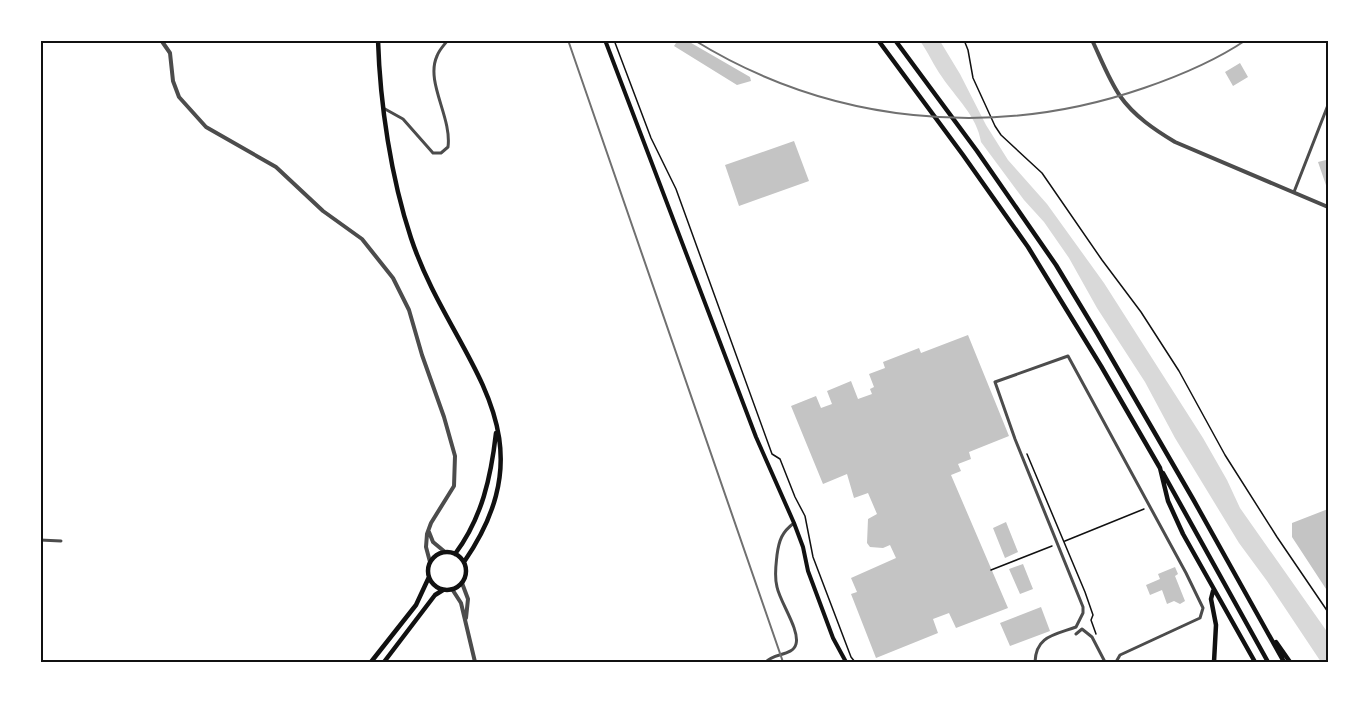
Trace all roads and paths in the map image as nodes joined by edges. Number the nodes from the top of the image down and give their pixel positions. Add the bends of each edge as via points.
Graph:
1 (161, 40) edge
2 (378, 40) edge
3 (448, 40) edge
4 (605, 40) edge
5 (614, 40) edge
6 (878, 40) edge
7 (895, 40) edge
8 (964, 40) edge
9 (1092, 40) edge
10 (1329, 105) edge
11 (385, 109) junction
12 (1294, 192) junction
13 (1329, 207) edge
14 (496, 424) junction
15 (1160, 468) junction
16 (1150, 506) junction
17 (794, 523) junction
18 (429, 530) junction
19 (40, 540) edge
20 (62, 540) dead end
21 (1057, 544) junction
22 (445, 552) junction
23 (455, 554) junction
24 (430, 562) junction
25 (464, 562) junction
26 (991, 570) dead end
27 (429, 578) junction
28 (462, 583) junction
29 (452, 589) junction
30 (443, 590) junction
31 (1214, 590) junction
32 (1329, 612) edge
33 (1261, 619) junction
34 (466, 622) junction
35 (1076, 634) dead end
36 (371, 663) edge
37 (384, 663) edge
38 (475, 663) edge
39 (766, 663) edge
40 (848, 663) edge
41 (855, 663) edge
42 (1035, 663) edge
43 (1105, 663) edge
44 (1116, 663) edge
45 (1214, 663) edge
46 (1255, 663) edge
47 (1268, 663) edge
48 (1284, 663) edge
49 (1290, 663) edge

1 - 18 street via 170,54 179,97 206,127 276,167 323,211 362,239 393,278 409,310 455,456 454,486
2 - 11 main road
3 - 11 street via 437,56 433,74 447,122 448,147 433,153 403,119
4 - 17 main road via 753,427
5 - 41 path via 651,138 676,189 772,454 780,459 806,516 813,557
6 - 15 main road via 1028,247
7 - 33 main road via 1025,219 1097,333
8 - 32 path via 973,78 995,126 1042,173 1141,312 1230,464
9 - 12 street via 1118,93 1140,118 1175,142
10 - 12 street
11 - 14 main road via 396,188 411,239 427,279 477,368
12 - 13 street
14 - 23 main road via 492,467 481,508
14 - 25 main road via 502,461 495,498 484,529
15 - 31 main road via 1167,501
15 - 47 main road
16 - 21 path
16 - 21 street via 1068,356 995,382
16 - 44 street via 1203,611 1200,618 1120,655
17 - 39 street via 781,535 776,578 796,645
17 - 40 main road via 820,604
18 - 22 street via 433,542
18 - 24 street via 426,547
19 - 20 street
21 - 26 path
21 - 42 street via 1083,613 1076,627 1044,639 1035,652
22 - 23 main road
22 - 24 main road
23 - 25 main road
24 - 27 main road
25 - 28 main road
27 - 30 main road
27 - 36 main road via 416,605
28 - 29 main road
28 - 34 street via 468,599
29 - 30 main road
29 - 34 street
30 - 37 main road
31 - 45 main road
31 - 46 main road
33 - 48 main road
33 - 49 main road
34 - 38 street
35 - 43 street via 1082,629 1092,637

